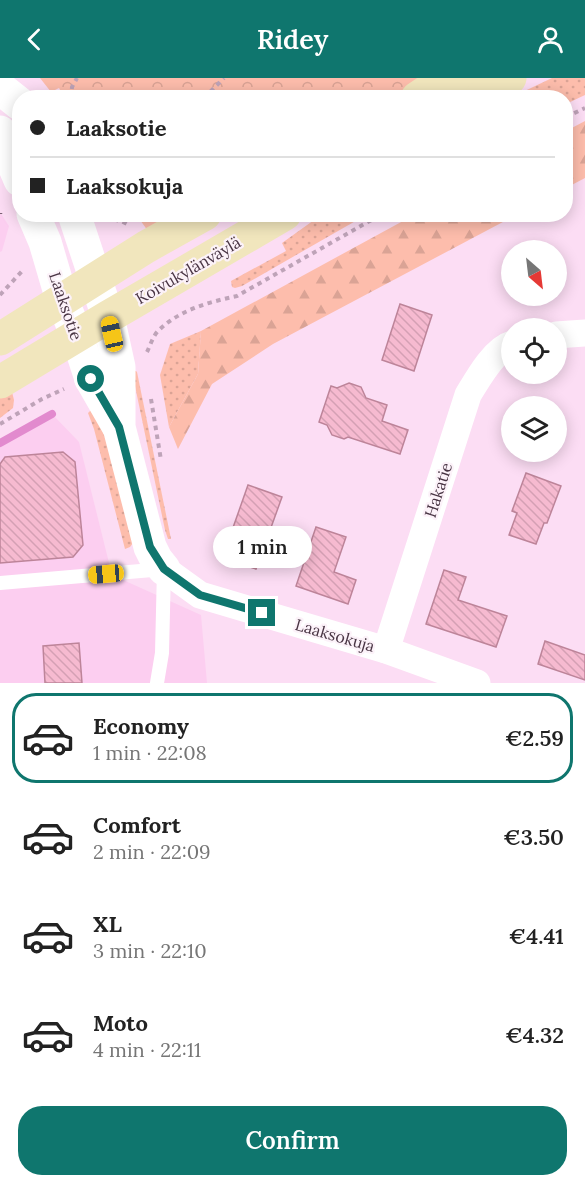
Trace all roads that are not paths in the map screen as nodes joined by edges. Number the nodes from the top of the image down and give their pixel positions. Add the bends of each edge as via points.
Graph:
1 (477, 78) edge
2 (510, 78) edge
3 (0, 88) edge
4 (436, 90) edge
5 (492, 90) edge
6 (12, 98) edge
7 (0, 132) edge
8 (12, 161) edge
9 (36, 222) edge
10 (77, 222) edge
11 (191, 222) edge
12 (271, 222) edge
13 (95, 280) junction
14 (62, 300) junction
15 (108, 317) junction
16 (585, 333) edge
17 (567, 334) edge
18 (77, 336) junction
19 (0, 339) edge
20 (501, 350) edge
21 (105, 373) junction
22 (0, 382) edge
23 (164, 569) junction
24 (0, 583) edge
25 (386, 650) junction
26 (157, 683) edge
27 (477, 683) edge

1 - 4 main road
2 - 5 main road
3 - 6 main road
7 - 8 main road
9 - 14 main road, Laaksotie
10 - 13 main road, Laaksotie
11 - 13 main road
12 - 15 main road, Koivukylänväylä
13 - 14 main road
13 - 15 main road, Laaksotie
14 - 18 main road, Laaksotie
14 - 19 main road
15 - 18 main road, Koivukylänväylä
15 - 21 main road, Laaksotie
16 - 17 street
18 - 21 main road, Laaksotie
18 - 22 main road, Koivukylänväylä
20 - 25 street, Hakatie via 482,370 468,395
21 - 23 main road, Laaksotie via 150,547
23 - 24 lane
23 - 25 street, Laaksokuja via 200,595
23 - 26 lane via 162,653
25 - 27 street, Laaksokuja

